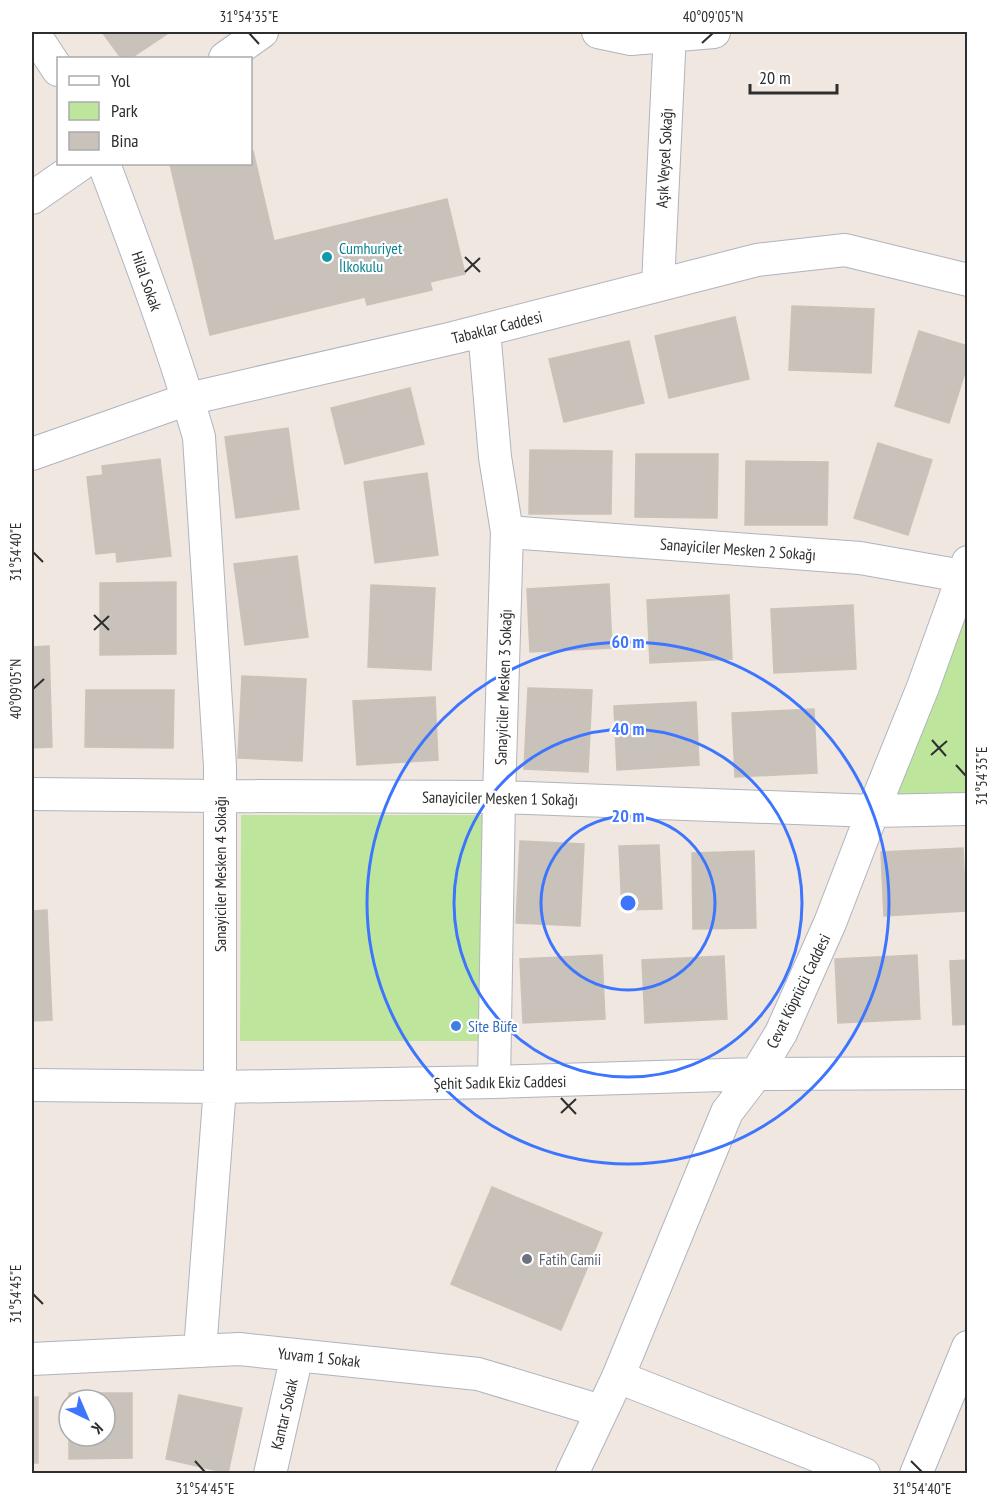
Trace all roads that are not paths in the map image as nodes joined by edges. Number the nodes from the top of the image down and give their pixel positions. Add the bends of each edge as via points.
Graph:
1 (33, 32) edge
2 (262, 32) edge
3 (598, 32) edge
4 (714, 32) edge
5 (670, 34) edge
6 (226, 57) edge
7 (57, 68) edge
8 (80, 165) edge
9 (104, 165) edge
10 (32, 198) edge
11 (968, 280) edge
12 (658, 285) junction
13 (484, 330) junction
14 (188, 399) junction
15 (32, 454) edge
16 (507, 532) junction
17 (966, 571) edge
18 (32, 794) edge
19 (220, 796) junction
20 (499, 796) junction
21 (968, 809) edge
22 (873, 811) junction
23 (968, 1073) edge
24 (756, 1074) junction
25 (494, 1082) junction
26 (32, 1084) edge
27 (220, 1087) junction
28 (968, 1347) edge
29 (200, 1351) junction
30 (297, 1355) junction
31 (32, 1359) edge
32 (618, 1377) junction
33 (601, 1411) junction
34 (270, 1473) edge
35 (572, 1473) edge
36 (864, 1473) edge
37 (916, 1473) edge

1 - 7 street
2 - 6 street
3 - 5 street via 631,39
4 - 5 street
5 - 12 street, Aşık Veysel Sokağı
8 - 10 street
9 - 14 street, Hilal Sokak
11 - 12 street, Tabaklar Caddesi via 845,250 757,260
12 - 13 street, Tabaklar Caddesi
13 - 14 street, Tabaklar Caddesi
13 - 16 street, Sanayiciler Mesken 3 Sokağı via 495,457
14 - 15 street, Tabaklar Caddesi
14 - 19 street, Sanayiciler Mesken 4 Sokağı via 199,437
16 - 17 street, Sanayiciler Mesken 2 Sokağı via 860,558
16 - 20 street, Sanayiciler Mesken 3 Sokağı
17 - 22 street, Cevat Köprücü Caddesi
18 - 19 street, Sanayiciler Mesken 1 Sokağı
19 - 20 street, Sanayiciler Mesken 1 Sokağı
19 - 27 street, Sanayiciler Mesken 4 Sokağı
20 - 22 street, Sanayiciler Mesken 1 Sokağı
20 - 25 street, Sanayiciler Mesken 3 Sokağı
21 - 22 street, Sanayiciler Mesken 1 Sokağı
22 - 24 street, Cevat Köprücü Caddesi via 830,923 781,1033
23 - 24 street, Şehit Sadık Ekiz Caddesi
24 - 25 street, Şehit Sadık Ekiz Caddesi
24 - 32 street, Cevat Köprücü Caddesi via 727,1112
25 - 27 street, Şehit Sadık Ekiz Caddesi
26 - 27 street, Şehit Sadık Ekiz Caddesi
27 - 29 street, Sanayiciler Mesken 4 Sokağı
28 - 37 street
29 - 30 street, Yuvam 1 Sokak via 239,1349
29 - 31 street, Yuvam 1 Sokak
30 - 33 street, Yuvam 1 Sokak via 478,1374
30 - 34 street, Kantar Sokak
32 - 33 street, Cevat Köprücü Caddesi
32 - 36 street
33 - 35 street, Cevat Köprücü Caddesi

